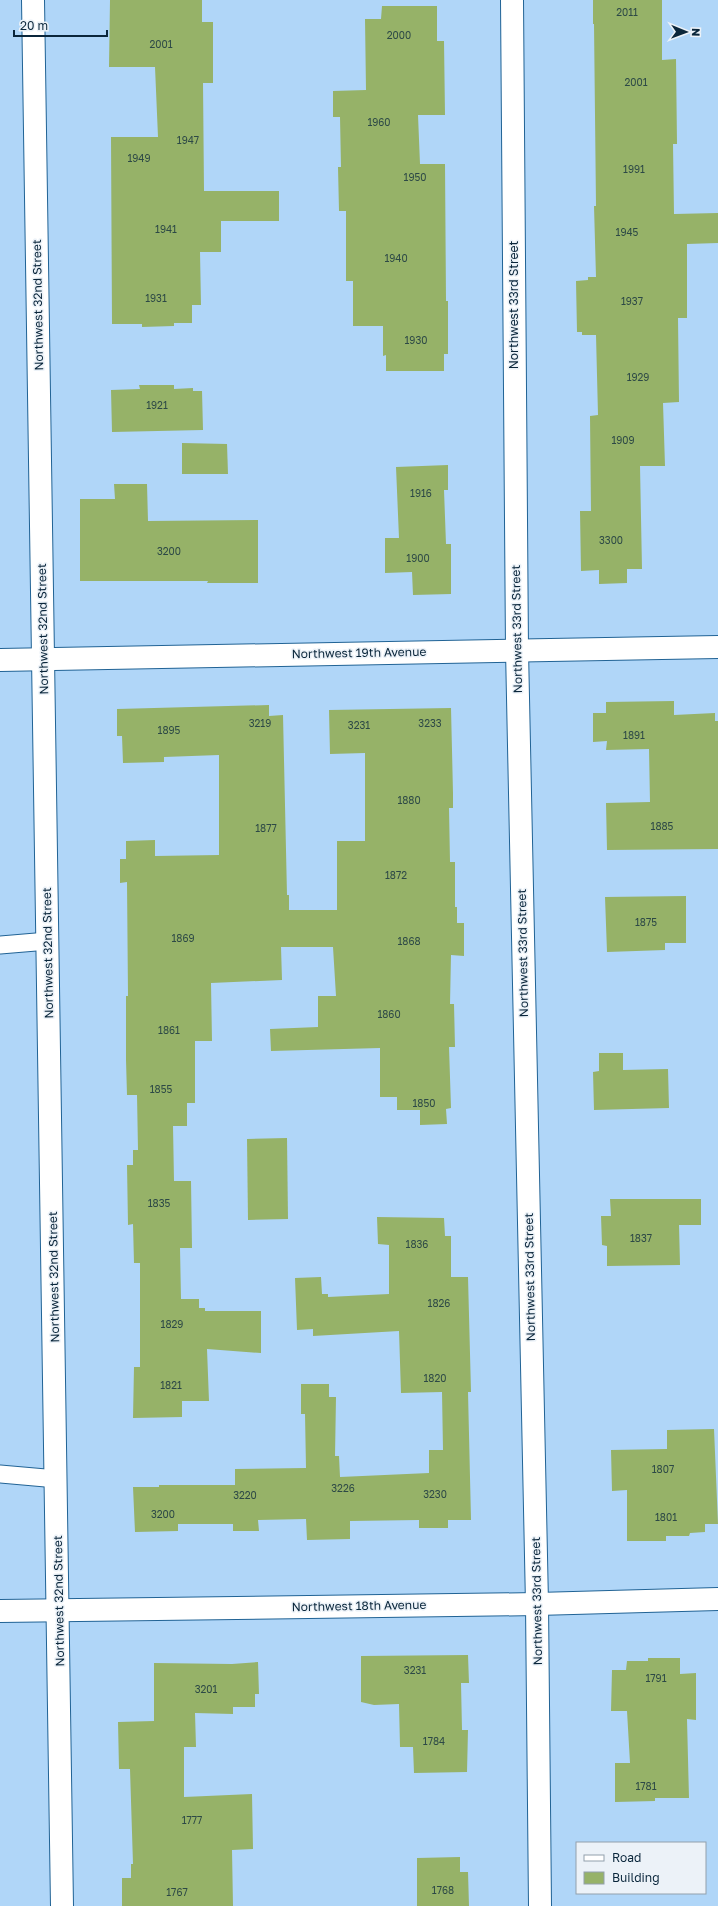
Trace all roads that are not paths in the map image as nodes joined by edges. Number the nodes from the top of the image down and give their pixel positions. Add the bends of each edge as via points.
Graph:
1 (33, 0) edge
2 (512, 0) edge
3 (718, 647) edge
4 (517, 650) junction
5 (43, 659) junction
6 (0, 660) edge
7 (48, 941) junction
8 (0, 945) edge
9 (0, 1474) edge
10 (57, 1479) junction
11 (718, 1599) edge
12 (537, 1604) junction
13 (59, 1609) junction
14 (0, 1610) edge
15 (62, 1906) edge
16 (540, 1906) edge

1 - 5 street, Northwest 32nd Street
2 - 4 street, Northwest 33rd Street
3 - 4 street, Northwest 19th Avenue
4 - 5 street, Northwest 19th Avenue
4 - 12 street, Northwest 33rd Street
5 - 6 street, Northwest 19th Avenue
5 - 7 street, Northwest 32nd Street
7 - 8 lane
7 - 10 street, Northwest 32nd Street
9 - 10 lane
10 - 13 street, Northwest 32nd Street
11 - 12 street, Northwest 18th Avenue
12 - 13 street, Northwest 18th Avenue
12 - 16 street, Northwest 33rd Street
13 - 14 street, Northwest 18th Avenue
13 - 15 street, Northwest 32nd Street

